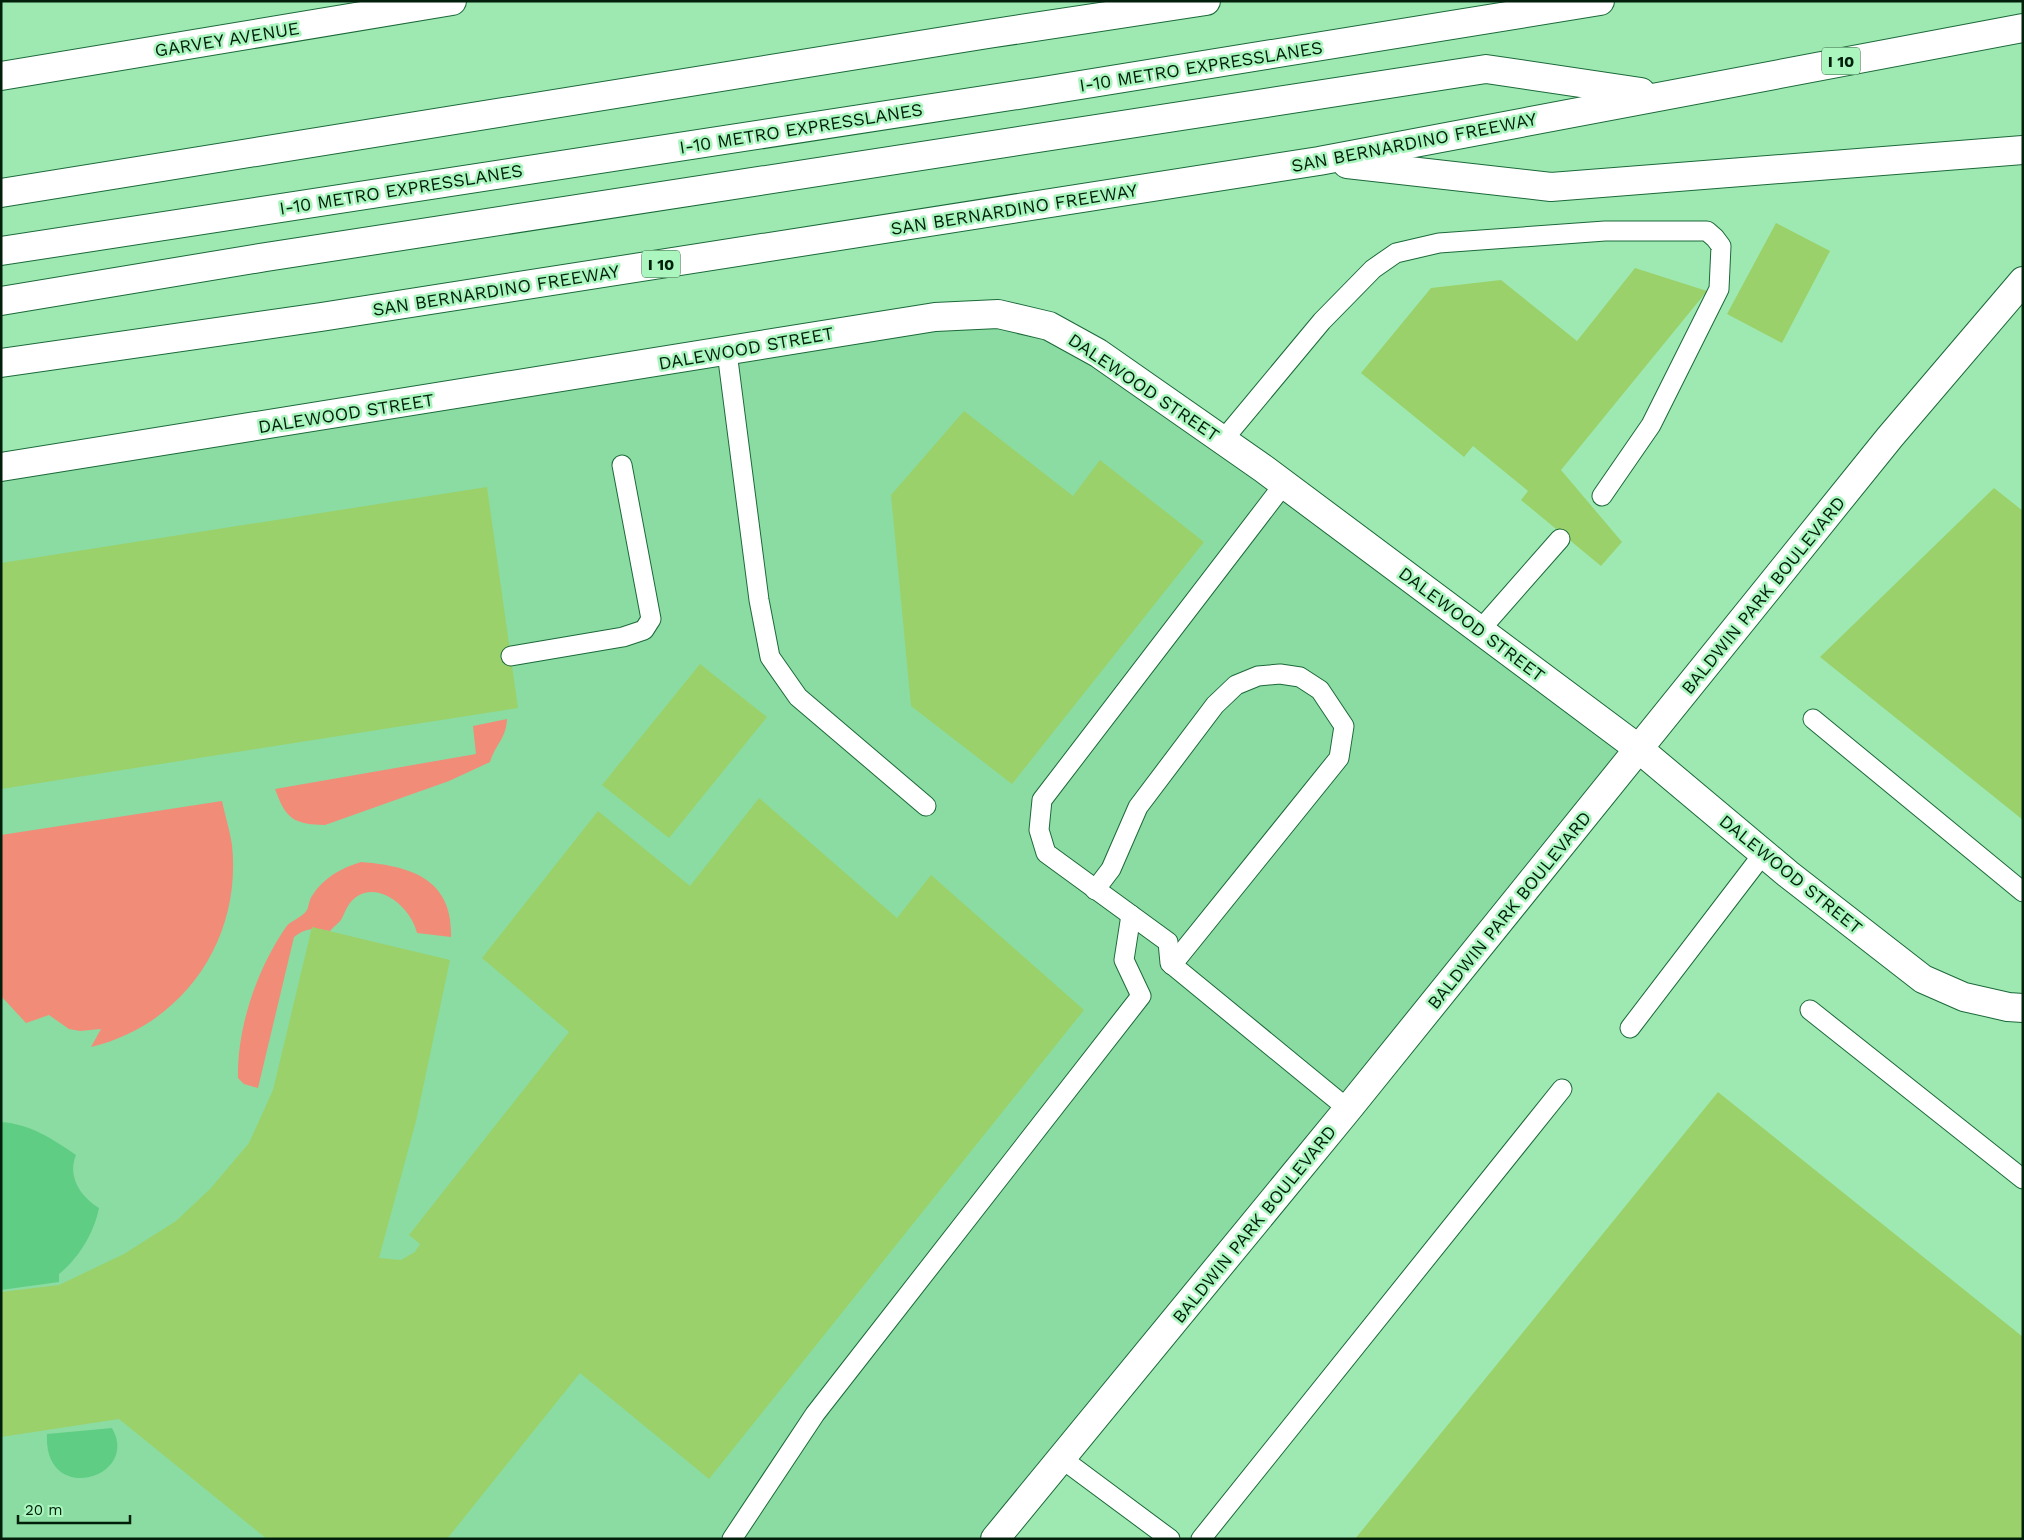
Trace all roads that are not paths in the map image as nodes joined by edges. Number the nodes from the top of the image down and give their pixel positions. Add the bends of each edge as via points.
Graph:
1 (452, 1) edge
2 (1092, 1) edge
3 (1206, 1) edge
4 (1600, 1) edge
5 (2023, 28) edge
6 (988, 34) junction
7 (1, 76) edge
8 (1660, 95) junction
9 (2023, 150) edge
10 (1319, 161) junction
11 (1, 193) edge
12 (1, 250) edge
13 (2023, 281) edge
14 (1, 301) edge
15 (727, 352) junction
16 (1, 363) edge
17 (1223, 440) junction
18 (622, 465) dead end
19 (1, 467) edge
20 (1284, 484) junction
21 (1602, 496) dead end
22 (1560, 539) dead end
23 (1480, 630) junction
24 (510, 656) dead end
25 (1813, 719) dead end
26 (1639, 749) junction
27 (926, 806) dead end
28 (1763, 854) junction
29 (1095, 890) junction
30 (2023, 892) edge
31 (1131, 914) junction
32 (1172, 965) junction
33 (2023, 1008) edge
34 (1810, 1010) dead end
35 (1630, 1028) dead end
36 (1562, 1089) dead end
37 (1348, 1109) junction
38 (2023, 1179) edge
39 (1061, 1458) junction
40 (732, 1539) edge
41 (995, 1539) edge
42 (1170, 1539) edge
43 (1201, 1539) edge

1 - 7 main road, GARVEY AVENUE
2 - 6 main road
3 - 6 main road
4 - 12 main road, I-10 METRO EXPRESSLANES via 1037,92
5 - 8 main road, SAN BERNARDINO FREEWAY / I 10
6 - 11 main road
8 - 10 main road, SAN BERNARDINO FREEWAY / I 10
8 - 14 main road via 1486,69 266,257
9 - 10 main road via 1551,187
10 - 16 main road, SAN BERNARDINO FREEWAY / I 10 via 321,317
13 - 26 main road, BALDWIN PARK BOULEVARD via 1890,437
15 - 17 main road, DALEWOOD STREET via 935,317 998,314 1050,326 1098,353
15 - 19 main road, DALEWOOD STREET
15 - 27 lane via 759,600 770,657 798,697
17 - 20 main road, DALEWOOD STREET
17 - 21 lane via 1322,321 1373,269 1396,253 1439,242 1604,231 1707,231 1721,246 1718,290 1651,425
18 - 24 lane via 651,619 644,630 623,637
20 - 23 main road, DALEWOOD STREET
20 - 29 lane via 1042,800 1038,830 1046,853
22 - 23 lane
23 - 26 main road, DALEWOOD STREET
25 - 30 lane
26 - 28 main road, DALEWOOD STREET
26 - 37 main road, BALDWIN PARK BOULEVARD
28 - 33 main road, DALEWOOD STREET via 1923,979 1964,997
28 - 35 lane
29 - 31 lane
29 - 32 lane via 1111,869 1138,807 1215,705 1236,685 1258,676 1280,674 1300,677 1320,690 1344,726 1340,758
31 - 32 lane via 1168,942
31 - 40 lane via 1124,960 1141,996 815,1414
32 - 37 lane
34 - 38 lane
36 - 43 lane
37 - 39 main road, BALDWIN PARK BOULEVARD
39 - 41 main road, BALDWIN PARK BOULEVARD
39 - 42 lane

